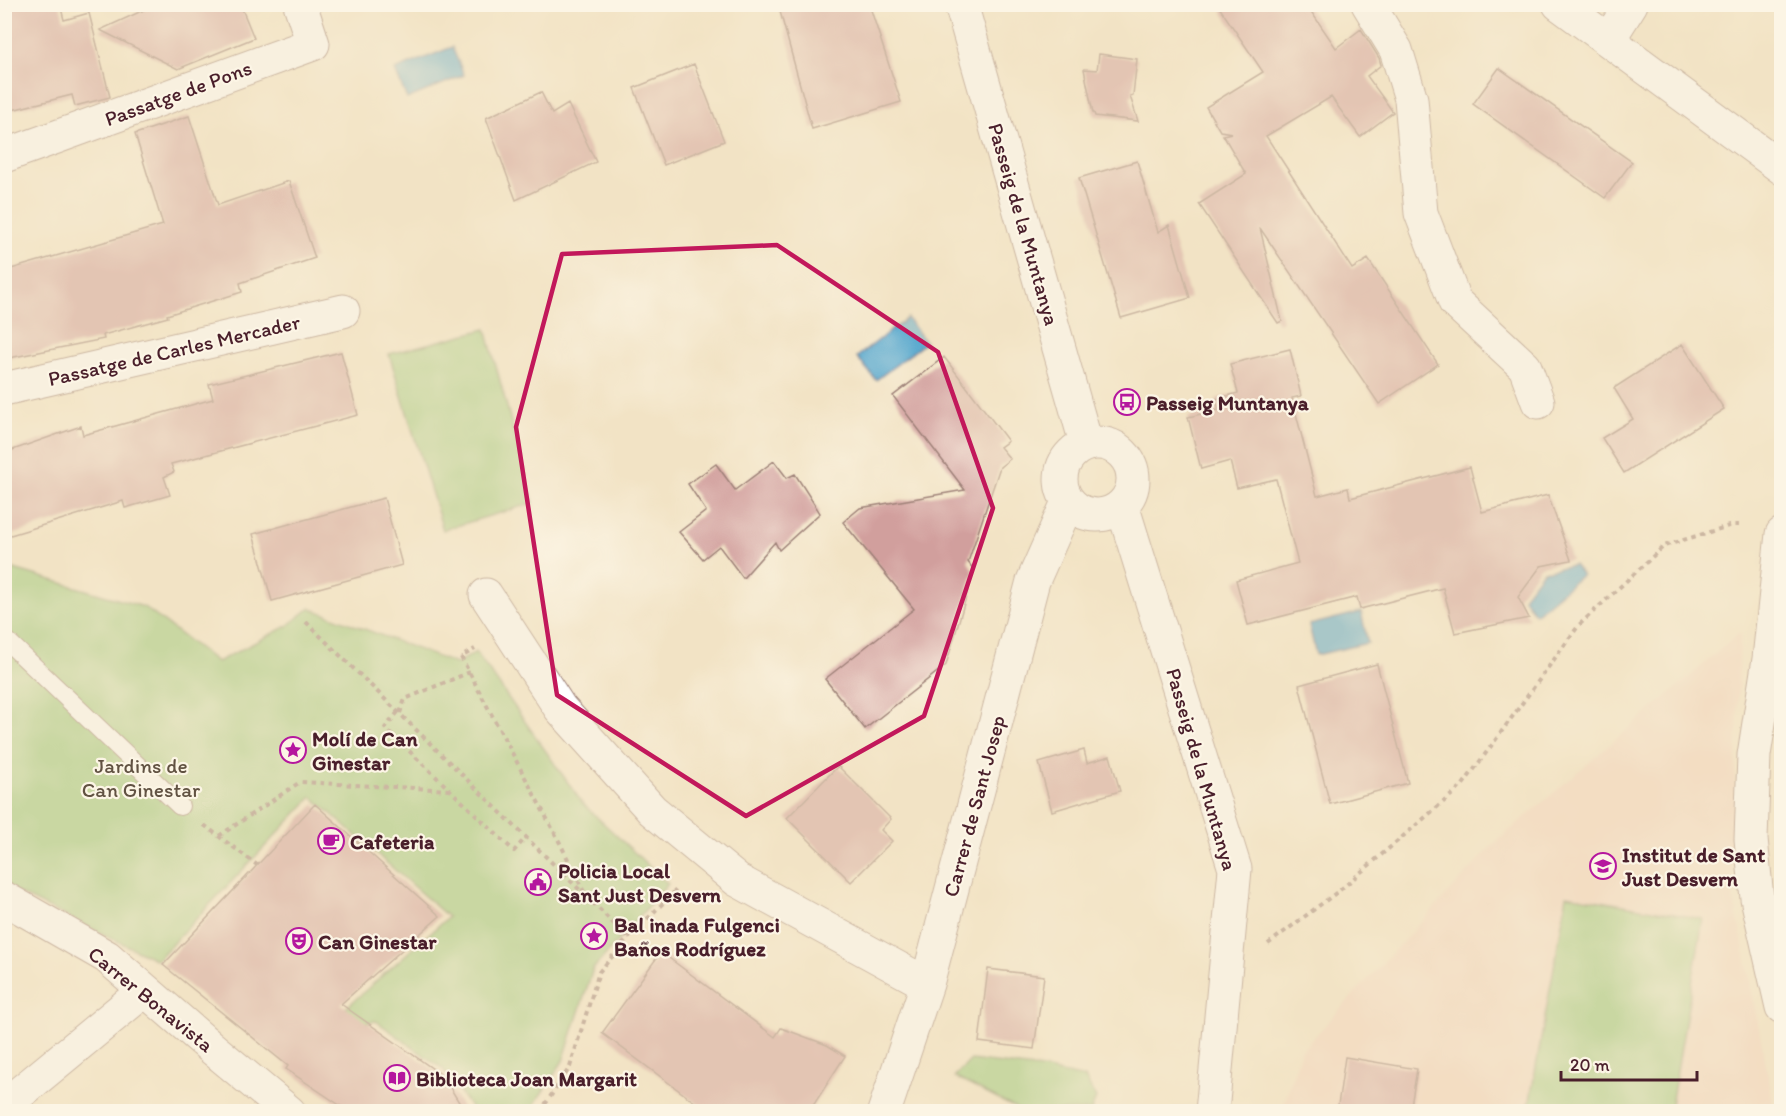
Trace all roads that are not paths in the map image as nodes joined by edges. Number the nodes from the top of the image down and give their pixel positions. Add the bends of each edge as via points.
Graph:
1 (300, 4) edge
2 (961, 4) edge
3 (1368, 4) edge
4 (1559, 4) edge
5 (1632, 4) edge
6 (1609, 39) junction
7 (4, 156) edge
8 (1782, 168) edge
9 (342, 311) dead end
10 (4, 389) edge
11 (1538, 402) dead end
12 (1086, 443) junction
13 (1068, 502) junction
14 (1122, 506) junction
15 (1767, 530) edge
16 (486, 594) dead end
17 (4, 638) edge
18 (1770, 731) edge
19 (180, 806) road end
20 (4, 898) edge
21 (927, 984) junction
22 (145, 990) junction
23 (1782, 1007) edge
24 (4, 1106) edge
25 (289, 1112) edge
26 (884, 1112) edge
27 (1212, 1112) edge

1 - 7 street, Passatge de Pons via 313,44
2 - 12 street, Passeig de la Muntanya
3 - 11 street via 1396,50 1411,99 1421,213 1455,302 1525,367
4 - 6 street
5 - 6 street
6 - 8 street
9 - 10 street, Passatge de Carles Mercader
12 - 13 street via 1067,456 1059,479
12 - 14 street via 1106,443 1123,452 1132,469 1132,489
13 - 14 street via 1079,511 1094,515
13 - 21 street, Carrer de Sant Josep via 1033,581
14 - 27 street, Passeig de la Muntanya via 1235,869
15 - 18 street
16 - 21 street via 560,708 652,810 737,880
17 - 19 lane
18 - 23 street via 1754,755 1751,839 1757,898
20 - 22 street, Carrer Bonavista via 107,957
21 - 26 street, Carrer de Sant Josep
22 - 24 street
22 - 25 street, Carrer Bonavista

